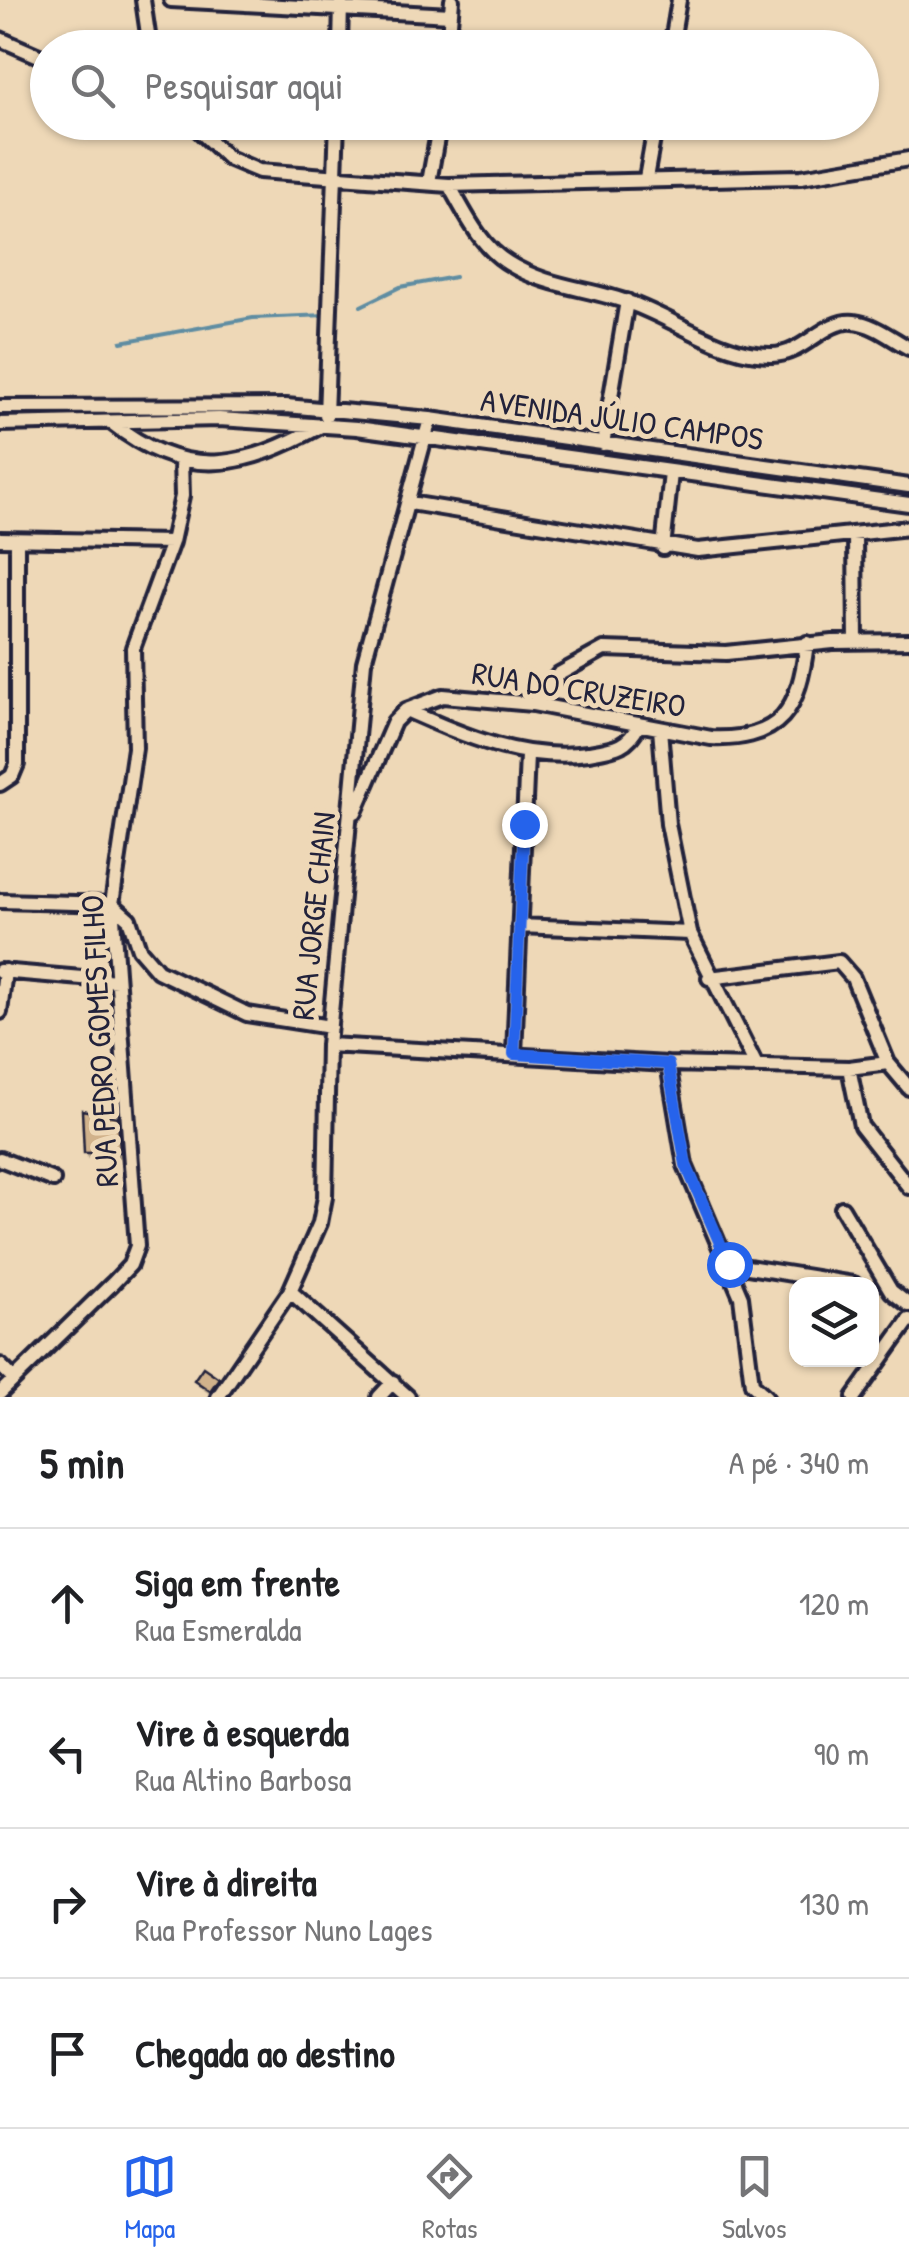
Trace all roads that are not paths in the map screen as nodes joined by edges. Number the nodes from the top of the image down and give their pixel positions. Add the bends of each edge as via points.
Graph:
1 (143, 0) edge
2 (172, 0) edge
3 (452, 0) edge
4 (679, 0) edge
5 (341, 4) edge
6 (451, 15) junction
7 (147, 30) edge
8 (340, 30) edge
9 (450, 30) edge
10 (673, 30) edge
11 (0, 39) edge
12 (30, 52) edge
13 (210, 140) edge
14 (336, 140) edge
15 (437, 140) edge
16 (653, 140) edge
17 (909, 158) edge
18 (335, 175) junction
19 (646, 178) junction
20 (429, 182) junction
21 (448, 185) junction
22 (627, 301) junction
23 (909, 348) edge
24 (219, 404) junction
25 (0, 406) edge
26 (326, 410) junction
27 (219, 419) junction
28 (430, 419) junction
29 (112, 423) junction
30 (0, 424) edge
31 (324, 425) junction
32 (469, 425) junction
33 (426, 438) junction
34 (467, 443) junction
35 (603, 444) junction
36 (182, 460) junction
37 (671, 473) junction
38 (909, 486) edge
39 (410, 503) junction
40 (909, 504) edge
41 (909, 528) edge
42 (855, 534) junction
43 (0, 540) edge
44 (17, 540) junction
45 (172, 542) junction
46 (663, 548) junction
47 (909, 641) edge
48 (856, 642) junction
49 (807, 644) junction
50 (533, 704) junction
51 (406, 710) junction
52 (639, 724) junction
53 (660, 729) junction
54 (527, 755) junction
55 (0, 784) edge
56 (351, 819) junction
57 (0, 902) edge
58 (112, 904) junction
59 (519, 926) junction
60 (690, 932) junction
61 (3, 971) edge
62 (710, 978) junction
63 (117, 980) junction
64 (0, 1012) edge
65 (330, 1027) junction
66 (328, 1046) junction
67 (514, 1054) junction
68 (888, 1063) junction
69 (668, 1064) junction
70 (756, 1064) junction
71 (849, 1068) junction
72 (909, 1088) edge
73 (0, 1160) edge
74 (53, 1180) dead end
75 (909, 1187) edge
76 (842, 1208) dead end
77 (729, 1264) junction
78 (810, 1277) edge
79 (879, 1289) edge
80 (290, 1291) junction
81 (891, 1291) junction
82 (909, 1305) edge
83 (909, 1320) edge
84 (0, 1365) edge
85 (14, 1379) junction
86 (393, 1382) junction
87 (0, 1393) edge
88 (218, 1397) edge
89 (378, 1397) edge
90 (408, 1397) edge
91 (766, 1397) edge
92 (854, 1397) edge

1 - 7 street
2 - 5 street
3 - 6 street
4 - 10 street
5 - 6 street
5 - 8 street
6 - 9 street
11 - 12 street
13 - 18 street via 240,166
14 - 18 street
15 - 20 street
16 - 19 street
17 - 19 street via 800,177
18 - 20 street
18 - 26 street
19 - 21 street
20 - 21 street
21 - 22 street via 483,242 506,263 548,283
22 - 23 street via 747,353 791,353 836,324 852,322
22 - 35 street
24 - 25 street, AVENIDA JÚLIO CAMPOS
24 - 26 street, AVENIDA JÚLIO CAMPOS
24 - 27 street
26 - 28 street, AVENIDA JÚLIO CAMPOS
26 - 31 street
27 - 29 street
27 - 31 street
28 - 32 street, AVENIDA JÚLIO CAMPOS
28 - 33 street, RUA JORGE CHAIN
29 - 30 street
29 - 36 street via 156,453
31 - 33 street
31 - 36 street via 256,459
32 - 34 street
32 - 35 street, AVENIDA JÚLIO CAMPOS
33 - 34 street
33 - 39 street, RUA JORGE CHAIN
34 - 37 street
35 - 38 street, AVENIDA JÚLIO CAMPOS
36 - 45 street, RUA PEDRO GOMES FILHO
37 - 40 street
37 - 46 street
39 - 46 street
39 - 56 street, RUA JORGE CHAIN via 364,662
41 - 42 street
42 - 46 street via 735,548
42 - 48 street
43 - 44 street
44 - 45 street
44 - 55 street via 17,764
45 - 58 street, RUA PEDRO GOMES FILHO via 133,648 135,748
47 - 48 street
48 - 49 street
49 - 50 street via 726,652 604,649 559,674
49 - 53 street, RUA DO CRUZEIRO via 791,706 761,735 711,738
50 - 51 street, RUA DO CRUZEIRO via 443,696
50 - 52 street, RUA DO CRUZEIRO
51 - 54 street
51 - 56 street via 386,738
52 - 53 street, RUA DO CRUZEIRO
52 - 54 street via 619,748
53 - 60 street via 668,824
54 - 59 street
56 - 65 street, RUA JORGE CHAIN
57 - 58 street
58 - 63 street, RUA PEDRO GOMES FILHO
58 - 65 street via 129,919 139,949 158,971 247,1014
59 - 60 street
59 - 67 street
60 - 62 street
61 - 63 street
61 - 64 street
62 - 68 street via 839,962
62 - 70 street
63 - 85 street, RUA PEDRO GOMES FILHO via 137,1246 122,1274
65 - 66 street, RUA JORGE CHAIN
66 - 67 street
66 - 80 street, RUA JORGE CHAIN via 326,1197
67 - 69 street
68 - 71 street
68 - 72 street
69 - 70 street
69 - 77 street via 686,1165
70 - 71 street
71 - 75 street via 861,1126
73 - 74 street
76 - 81 street
77 - 78 street
77 - 91 street via 746,1326 750,1375
79 - 81 street
80 - 86 street
80 - 88 street, RUA JORGE CHAIN
81 - 82 street
83 - 92 street
84 - 85 street
85 - 87 street, RUA PEDRO GOMES FILHO
86 - 89 street
86 - 90 street

